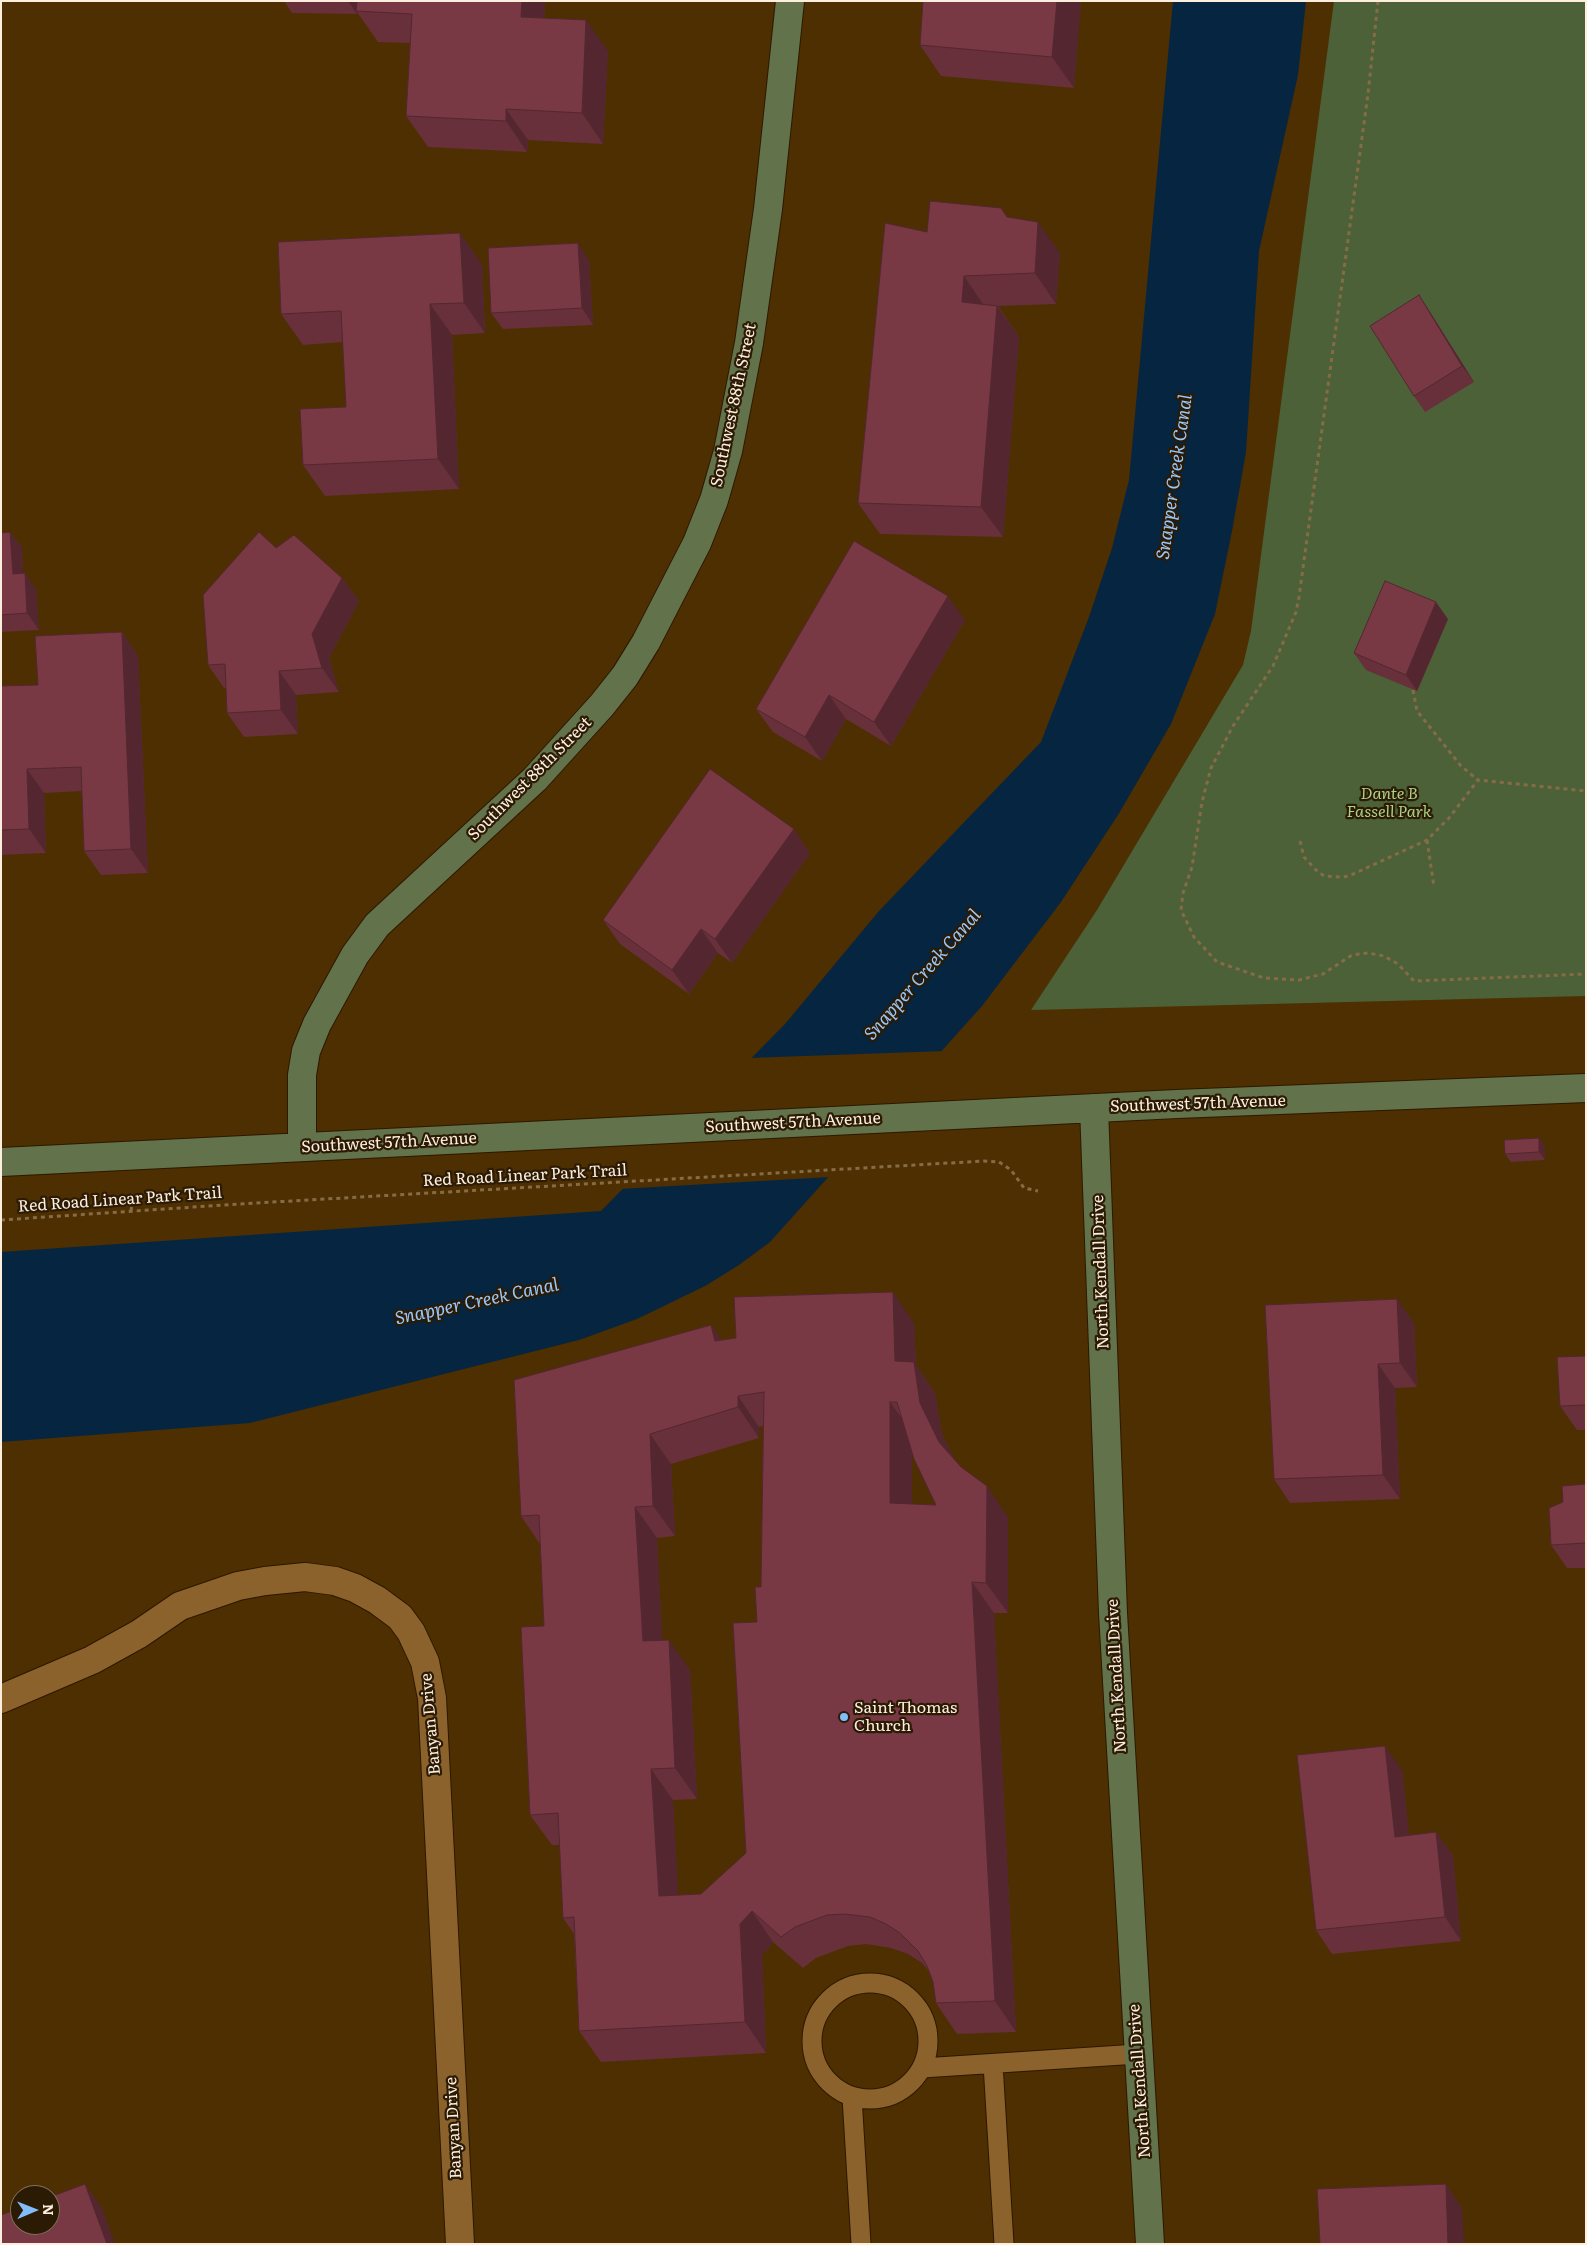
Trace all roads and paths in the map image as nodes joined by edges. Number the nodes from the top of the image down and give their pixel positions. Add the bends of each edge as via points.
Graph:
1 (790, 1) edge
2 (1378, 1) edge
3 (1413, 690) dead end
4 (1478, 780) junction
5 (1586, 791) edge
6 (1427, 840) junction
7 (1300, 841) dead end
8 (1434, 887) dead end
9 (1586, 974) edge
10 (1586, 1088) edge
11 (1094, 1108) junction
12 (302, 1147) junction
13 (1, 1162) edge
14 (1038, 1191) dead end
15 (133, 1194) dead end
16 (131, 1211) junction
17 (1, 1220) edge
18 (1, 1699) edge
19 (1138, 2054) junction
20 (993, 2064) junction
21 (922, 2068) junction
22 (852, 2098) junction
23 (460, 2244) edge
24 (860, 2244) edge
25 (1004, 2244) edge
26 (1150, 2244) edge

1 - 12 street, Southwest 88th Street via 768,209 749,343 728,451 697,543 646,642 602,705 535,779 377,925 355,955 306,1051 302,1075
2 - 9 path via 1296,612 1273,666 1233,726 1211,768 1181,910 1194,937 1217,962 1264,978 1299,980 1323,974 1352,955 1368,953 1384,956 1398,964 1414,980
3 - 4 path via 1417,711 1461,766
4 - 5 path
4 - 6 path via 1449,818
6 - 7 path via 1349,876 1333,878 1324,876 1308,864
6 - 8 path
10 - 11 street, Southwest 57th Avenue
11 - 12 street, Southwest 57th Avenue
11 - 19 street, North Kendall Drive via 1113,1613
12 - 13 street, Southwest 57th Avenue
14 - 16 path, Red Road Linear Park Trail via 1024,1188 1011,1170 999,1162 984,1161
15 - 16 path
16 - 17 path, Red Road Linear Park Trail
18 - 23 street, Banyan Drive via 92,1660 180,1606 265,1581 306,1577 335,1581 377,1600 400,1617 425,1662 432,1698
19 - 20 lane
19 - 26 street, North Kendall Drive
20 - 21 lane
20 - 25 lane
21 - 22 lane via 913,2082 900,2092 869,2100
21 - 22 lane via 928,2048 927,2028 920,2010 906,1995 888,1985 867,1983 848,1987 831,1998 818,2014 813,2033 813,2054 821,2073 835,2088
22 - 24 lane

